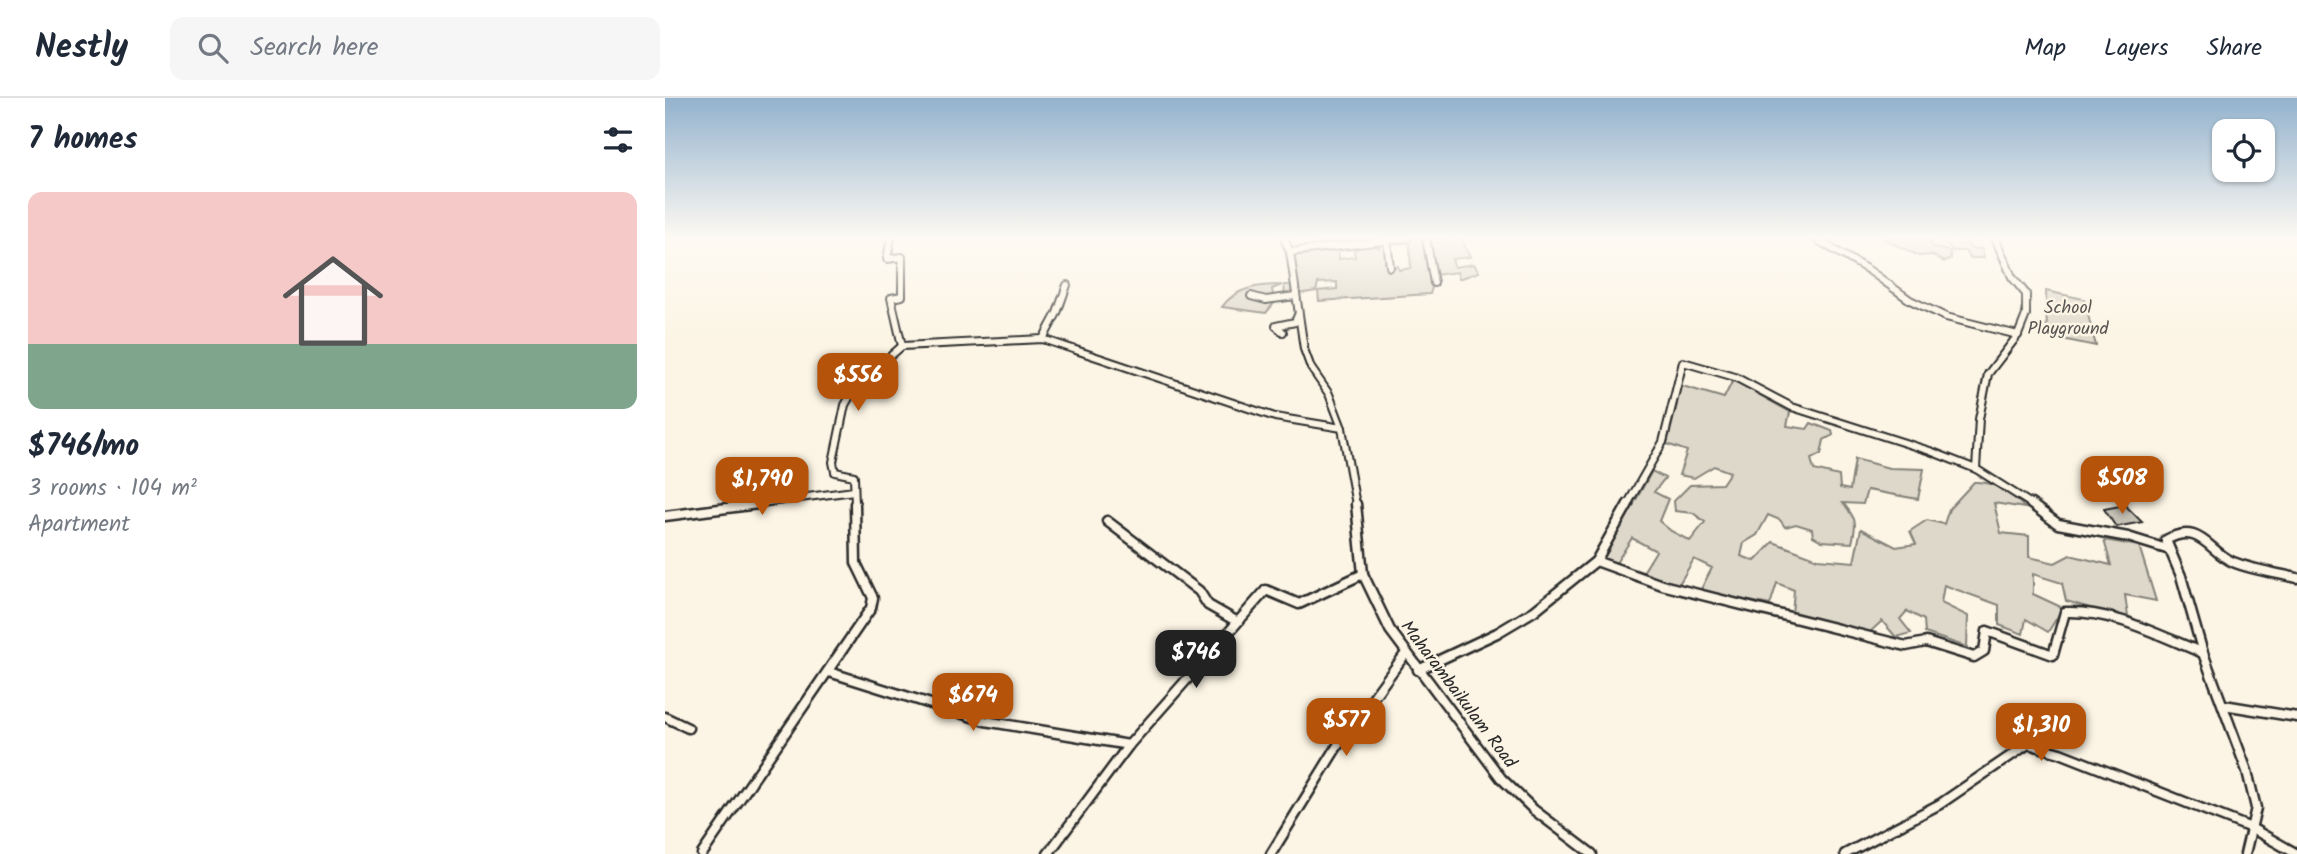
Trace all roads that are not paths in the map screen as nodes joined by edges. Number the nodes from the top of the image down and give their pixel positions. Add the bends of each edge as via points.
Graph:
1 (902, 273) edge
2 (1291, 273) edge
3 (1432, 273) edge
4 (1873, 273) edge
5 (2011, 273) edge
6 (1434, 284) dead end
7 (1067, 285) dead end
8 (1251, 296) dead end
9 (1295, 296) junction
10 (1298, 314) junction
11 (1283, 332) dead end
12 (2018, 335) junction
13 (1043, 339) junction
14 (902, 346) junction
15 (1342, 428) junction
16 (1976, 469) junction
17 (855, 491) junction
18 (665, 516) edge
19 (1107, 521) dead end
20 (2170, 550) junction
21 (1596, 561) junction
22 (1363, 574) junction
23 (2297, 578) edge
24 (1236, 621) junction
25 (1406, 653) junction
26 (2203, 653) junction
27 (1418, 670) junction
28 (829, 672) junction
29 (2224, 705) junction
30 (665, 717) edge
31 (2297, 717) edge
32 (688, 728) dead end
33 (1129, 745) junction
34 (2252, 828) junction
35 (702, 854) edge
36 (1048, 854) edge
37 (1271, 854) edge
38 (1592, 854) edge
39 (1845, 854) edge
40 (2245, 854) edge
41 (2297, 854) edge

1 - 14 street via 902,296 891,298
2 - 9 street, Maharambaikulam Road
3 - 6 street
4 - 12 street via 1910,300 1946,317
5 - 12 street via 2026,293 2026,315
7 - 13 street
8 - 9 street via 1266,300
9 - 10 street, Maharambaikulam Road
10 - 11 street via 1296,322 1276,326
10 - 15 street, Maharambaikulam Road via 1311,368 1329,394
12 - 16 street via 1989,374 1979,419
13 - 14 street
13 - 15 street via 1275,417
14 - 17 street via 856,386 845,405 833,462 835,472 854,476
15 - 22 street, Maharambaikulam Road via 1360,527
16 - 20 street via 2058,524
16 - 21 street via 1791,407 1735,377 1683,362 1663,442
17 - 18 street
17 - 28 street via 856,563 873,598
19 - 24 street via 1199,592 1208,606
20 - 23 street via 2166,540 2175,535 2195,536 2231,561
20 - 26 street
21 - 26 street via 1662,585 1906,646 1926,642 1974,657 1984,650 1987,631 2053,655 2065,612 2077,610
21 - 27 street via 1534,611
22 - 24 street via 1299,604 1266,590
22 - 25 street, Maharambaikulam Road
24 - 33 street
25 - 27 street, Maharambaikulam Road
25 - 37 street via 1338,745
26 - 29 street
27 - 38 street, Maharambaikulam Road via 1501,778
28 - 33 street via 985,721
28 - 35 street
29 - 31 street
29 - 34 street via 2256,808
30 - 32 street
33 - 36 street
34 - 39 street via 2028,744 1961,793
34 - 40 street
34 - 41 street

